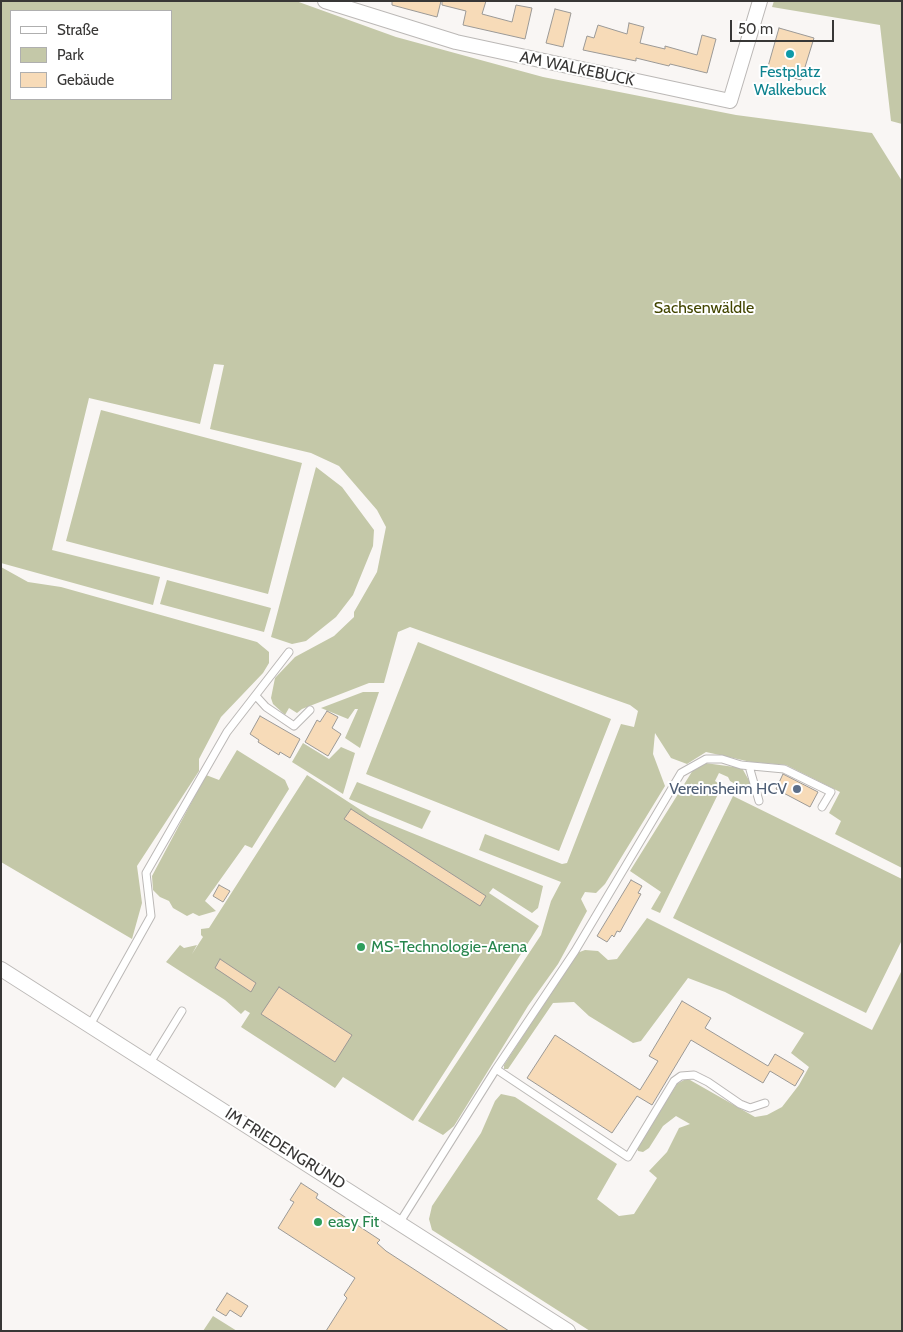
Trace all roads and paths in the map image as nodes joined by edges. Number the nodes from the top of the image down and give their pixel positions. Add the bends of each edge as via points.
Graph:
1 (325, 1) edge
2 (760, 1) edge
3 (289, 652) dead end
4 (256, 696) junction
5 (310, 710) dead end
6 (749, 766) junction
7 (758, 801) dead end
8 (822, 806) dead end
9 (1, 970) edge
10 (182, 1011) dead end
11 (90, 1025) junction
12 (150, 1063) junction
13 (496, 1069) junction
14 (765, 1103) dead end
15 (400, 1222) junction
16 (568, 1331) edge

1 - 2 street, AM WALKEBUCK via 456,42 730,101
3 - 4 lane
4 - 5 lane via 294,726
4 - 11 lane via 226,732 146,873 151,916
6 - 7 lane
6 - 8 lane via 784,770 831,792
6 - 13 lane via 722,759 706,759 682,773 575,951
9 - 11 street, IM FRIEDENGRUND
10 - 12 lane
11 - 12 street, IM FRIEDENGRUND
12 - 15 street, IM FRIEDENGRUND
13 - 14 lane via 628,1157 674,1081 681,1076 694,1075 750,1108
13 - 15 lane
15 - 16 street, IM FRIEDENGRUND

